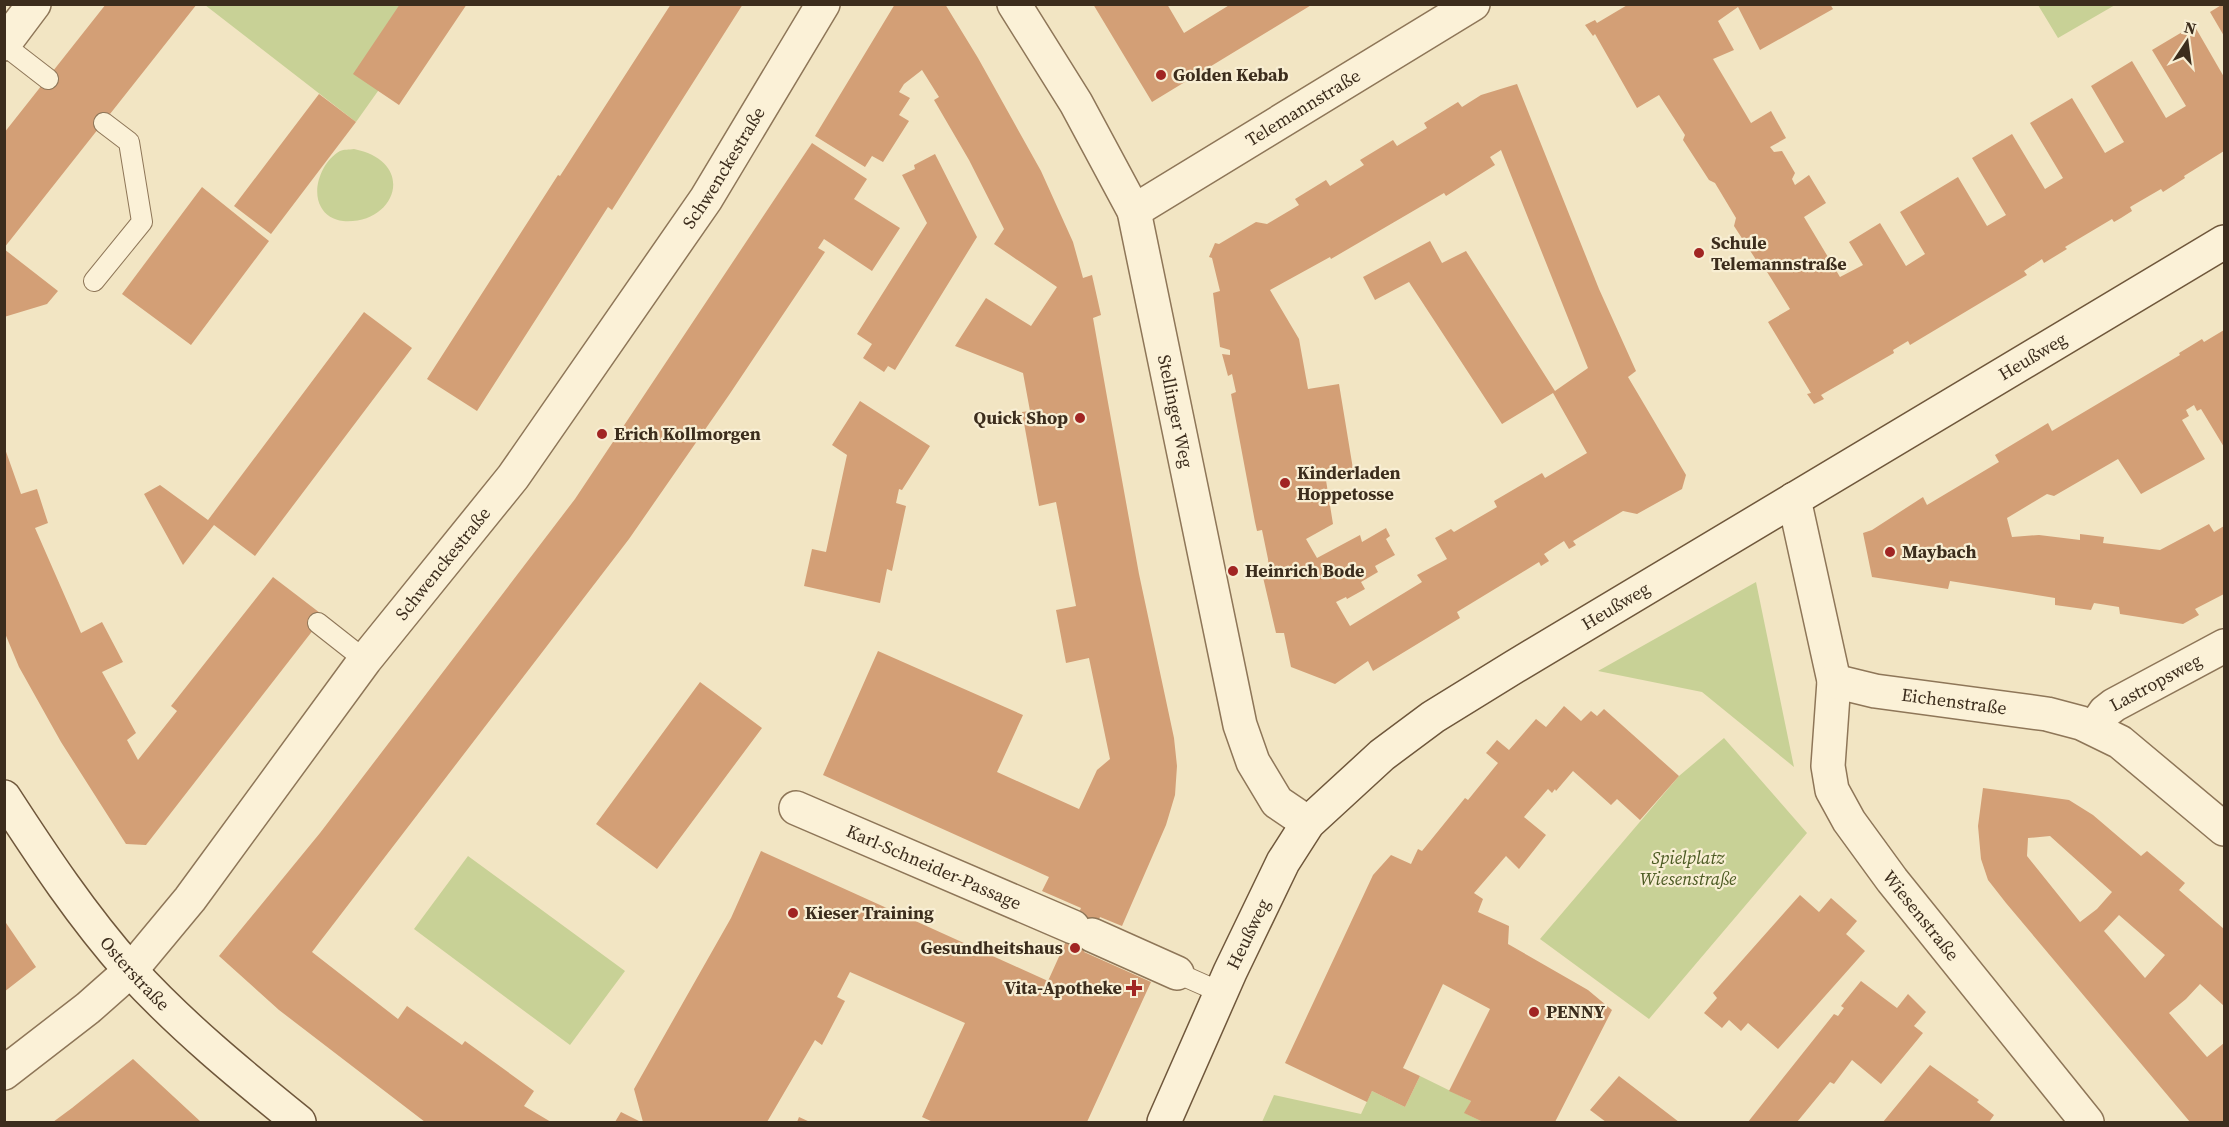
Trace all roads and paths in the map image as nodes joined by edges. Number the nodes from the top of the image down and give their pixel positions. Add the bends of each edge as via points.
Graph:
1 (34, 4) edge
2 (823, 4) edge
3 (1014, 4) edge
4 (1473, 4) edge
5 (4, 44) edge
6 (48, 79) dead end
7 (104, 123) dead end
8 (1134, 211) junction
9 (2224, 242) edge
10 (94, 281) dead end
11 (1794, 499) junction
12 (318, 623) dead end
13 (2224, 646) edge
14 (365, 660) junction
15 (1834, 681) junction
16 (2094, 728) junction
17 (4, 796) edge
18 (796, 807) dead end
19 (1308, 823) junction
20 (2224, 829) edge
21 (131, 970) junction
22 (1177, 973) joint
23 (1220, 992) junction
24 (4, 1073) edge
25 (299, 1122) edge
26 (1164, 1122) edge
27 (2087, 1122) edge

1 - 5 street
2 - 14 street, Schwenckestraße via 706,199 513,477
3 - 8 street, Stellinger Weg via 1076,103
4 - 8 street, Telemannstraße
5 - 6 lane
7 - 10 lane via 129,142 142,222
8 - 19 street, Stellinger Weg via 1240,725 1253,762 1277,802
9 - 11 street, Heußweg
11 - 15 street
11 - 19 street, Heußweg via 1432,717 1382,755
12 - 14 lane
13 - 16 street, Lastropsweg via 2114,705
14 - 21 street, Schwenckestraße via 186,904
15 - 16 street, Eichenstraße via 1875,691 2047,714
15 - 27 street, Wiesenstraße via 1828,766 1832,790 1849,821 1979,991
16 - 20 street, Eichenstraße via 2149,764
17 - 21 street, Osterstraße via 76,904
18 - 22 street, Karl-Schneider-Passage
19 - 23 street, Heußweg via 1283,862
21 - 24 street, Schwenckestraße
21 - 25 street, Osterstraße via 202,1041
22 - 23 lane, Karl-Schneider-Passage
23 - 26 street, Heußweg

